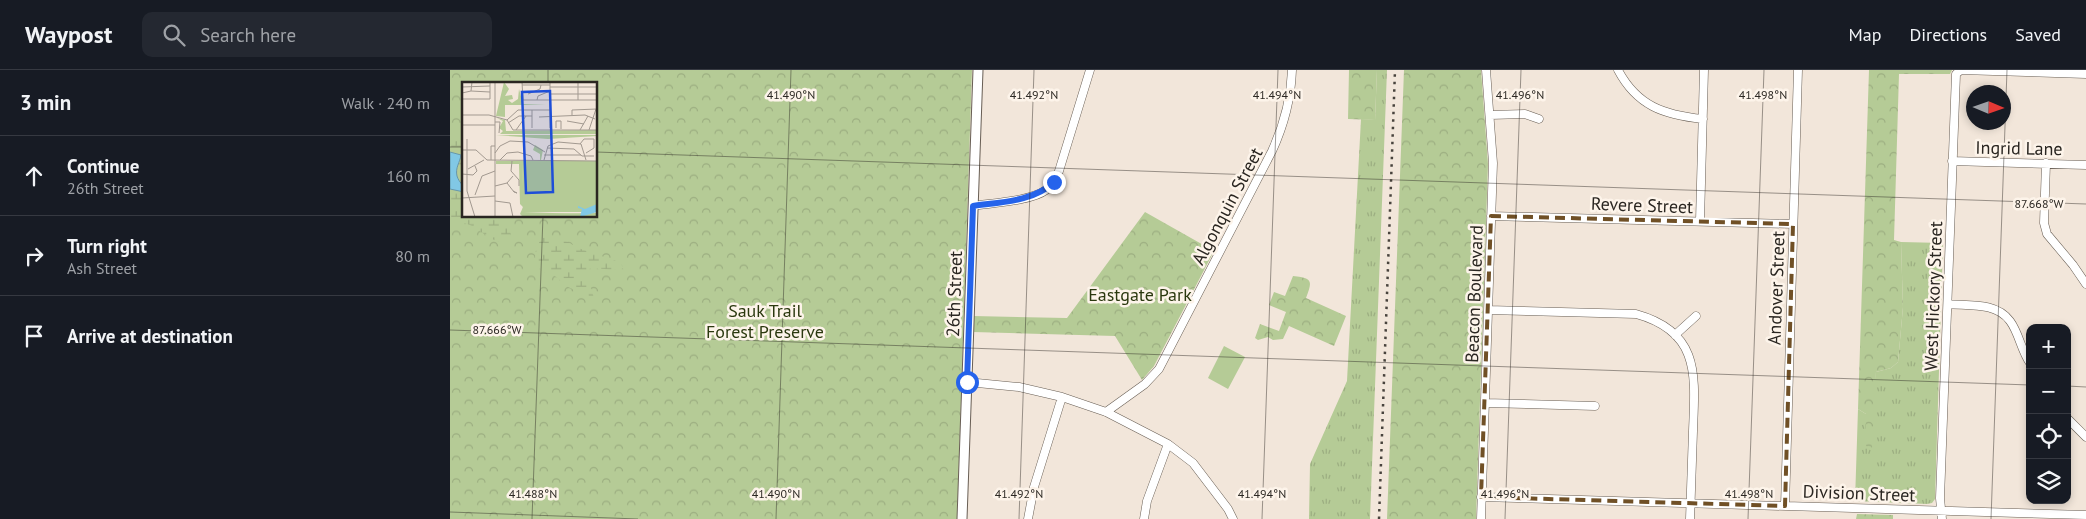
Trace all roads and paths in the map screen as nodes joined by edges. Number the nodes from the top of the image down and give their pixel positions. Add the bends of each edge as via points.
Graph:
1 (978, 70) edge
2 (1090, 70) edge
3 (1292, 70) edge
4 (1486, 70) edge
5 (1618, 70) edge
6 (1704, 70) edge
7 (1798, 70) edge
8 (2086, 74) edge
9 (1490, 115) junction
10 (1539, 119) dead end
11 (1703, 119) junction
12 (1952, 161) junction
13 (2046, 163) junction
14 (2086, 165) edge
15 (973, 206) junction
16 (1491, 216) junction
17 (1700, 221) junction
18 (1793, 224) junction
19 (2086, 284) edge
20 (1948, 304) junction
21 (1488, 310) junction
22 (1696, 316) dead end
23 (1675, 335) junction
24 (2026, 355) edge
25 (967, 382) junction
26 (1062, 397) junction
27 (1485, 403) junction
28 (1595, 406) dead end
29 (1106, 412) junction
30 (2071, 422) edge
31 (2086, 437) edge
32 (1168, 444) junction
33 (1481, 497) junction
34 (1691, 504) junction
35 (1785, 506) junction
36 (1941, 510) junction
37 (2086, 515) edge
38 (2044, 517) edge
39 (962, 519) edge
40 (1028, 519) edge
41 (1144, 519) edge
42 (1233, 519) edge
43 (1481, 519) edge
44 (1690, 519) edge
45 (1942, 519) edge

1 - 15 street, 26th Street
2 - 15 street via 1054,182 1036,196
3 - 29 street, Algonquin Street via 1288,109 1279,137 1158,369 1145,384
4 - 9 street, Beacon Boulevard
5 - 11 street via 1635,96 1673,115
6 - 11 street
7 - 18 street, Andover Street
8 - 12 street, West Hickory Street via 1961,70 1956,74
9 - 10 street via 1525,114
9 - 16 street, Beacon Boulevard via 1493,163
11 - 17 street
12 - 13 street, Ingrid Lane
12 - 20 street, West Hickory Street
13 - 14 street, Ingrid Lane
13 - 19 street via 2046,234
15 - 25 street, 26th Street
16 - 17 street, Revere Street
16 - 21 street, Beacon Boulevard
17 - 18 street, Revere Street
18 - 35 street, Andover Street
20 - 24 street via 1992,307 2002,313 2010,321
20 - 36 street, West Hickory Street
21 - 23 street via 1636,314 1656,320
21 - 27 street, Beacon Boulevard
22 - 23 street
23 - 34 street via 1687,352 1695,379
25 - 26 street via 1019,387
25 - 39 street, 26th Street
26 - 29 street
26 - 40 street via 1034,488
27 - 28 street
27 - 33 street, Beacon Boulevard
29 - 32 street
30 - 31 street
32 - 41 street via 1147,501
32 - 42 street via 1193,463
33 - 34 street, Division Street
33 - 43 street, Beacon Boulevard
34 - 35 street, Division Street
34 - 44 street
35 - 36 street, Division Street
36 - 38 street, Division Street
36 - 45 street, West Hickory Street
37 - 38 street, Division Street

